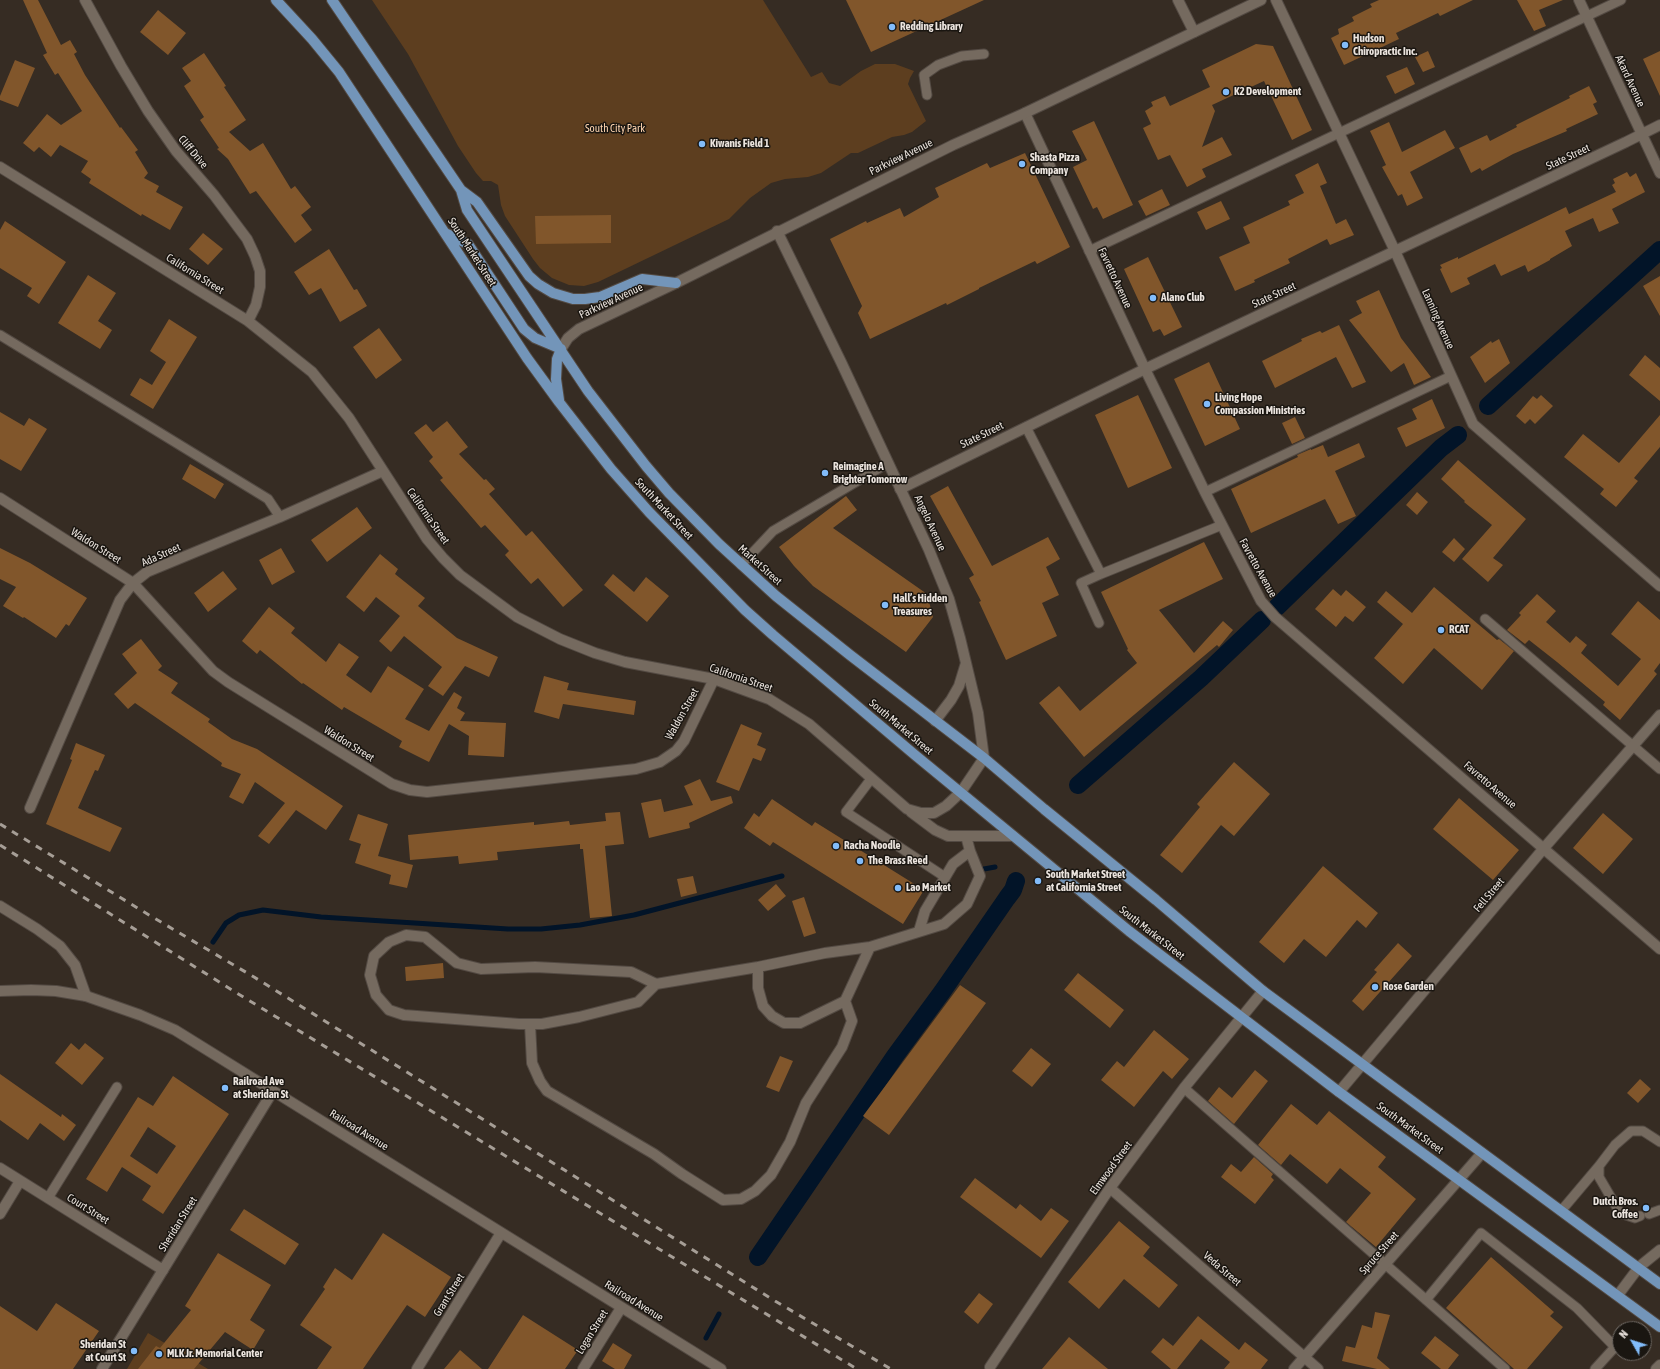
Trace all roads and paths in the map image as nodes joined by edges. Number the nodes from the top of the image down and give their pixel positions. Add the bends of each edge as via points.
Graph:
1 (85, 0) edge
2 (276, 0) edge
3 (332, 0) edge
4 (1178, 0) edge
5 (1261, 0) edge
6 (1276, 0) edge
7 (1579, 0) edge
8 (1621, 0) edge
9 (1587, 16) junction
10 (1194, 32) junction
11 (984, 54) dead end
12 (927, 95) dead end
13 (1025, 113) junction
14 (1660, 125) edge
15 (1340, 134) junction
16 (1641, 134) junction
17 (0, 167) edge
18 (1660, 172) edge
19 (461, 190) junction
20 (778, 231) junction
21 (444, 233) junction
22 (1089, 251) junction
23 (1395, 251) junction
24 (676, 283) junction
25 (248, 321) junction
26 (0, 335) edge
27 (561, 349) junction
28 (1145, 368) junction
29 (1451, 376) junction
30 (559, 402) junction
31 (1026, 427) junction
32 (888, 463) junction
33 (383, 471) junction
34 (900, 489) junction
35 (1205, 492) junction
36 (0, 498) edge
37 (280, 517) junction
38 (1222, 525) junction
39 (741, 565) junction
40 (1101, 574) junction
41 (133, 583) junction
42 (1660, 586) edge
43 (1485, 619) dead end
44 (1099, 623) dead end
45 (966, 663) junction
46 (714, 679) junction
47 (1660, 715) edge
48 (935, 721) junction
49 (1634, 746) junction
50 (984, 758) junction
51 (1660, 768) edge
52 (871, 779) junction
53 (961, 792) junction
54 (30, 808) dead end
55 (907, 809) junction
56 (966, 836) junction
57 (1013, 836) junction
58 (1544, 848) junction
59 (970, 851) junction
60 (945, 877) junction
61 (0, 906) edge
62 (919, 931) junction
63 (870, 947) junction
64 (1660, 949) edge
65 (758, 967) junction
66 (656, 984) junction
67 (0, 991) edge
68 (1263, 991) junction
69 (86, 996) junction
70 (845, 1001) junction
71 (1241, 1017) junction
72 (530, 1024) junction
73 (1361, 1064) junction
74 (117, 1087) dead end
75 (1184, 1088) junction
76 (273, 1091) junction
77 (1339, 1092) junction
78 (1660, 1142) edge
79 (1482, 1153) junction
80 (1599, 1166) junction
81 (0, 1168) edge
82 (1459, 1179) junction
83 (20, 1181) junction
84 (1110, 1188) junction
85 (48, 1198) junction
86 (1660, 1210) edge
87 (1561, 1211) junction
88 (0, 1214) edge
89 (501, 1233) junction
90 (1660, 1250) edge
91 (1385, 1265) junction
92 (1638, 1267) junction
93 (163, 1270) junction
94 (1660, 1284) edge
95 (1618, 1295) junction
96 (1426, 1300) junction
97 (621, 1308) junction
98 (1660, 1327) edge
99 (1304, 1357) junction
100 (1660, 1365) edge
101 (990, 1367) dead end
102 (102, 1369) edge
103 (417, 1369) edge
104 (583, 1369) edge
105 (720, 1369) edge
106 (1294, 1369) edge
107 (1318, 1369) edge
108 (1505, 1369) edge
109 (1595, 1369) edge
110 (1656, 1369) edge

1 - 25 street, Cliff Drive via 120,66 148,111 176,151 247,239 260,272 256,305
2 - 21 main road, South Market Street via 339,72
3 - 19 main road, South Market Street
4 - 10 street
5 - 10 street, Parkview Avenue
6 - 15 street, Lanning Avenue
7 - 9 street, Akard Avenue
8 - 9 lane
9 - 15 lane
9 - 16 street, Akard Avenue
10 - 13 street, Parkview Avenue
11 - 12 lane via 962,56 938,65 924,75
13 - 20 street, Parkview Avenue via 953,145
13 - 22 street, Favretto Avenue
14 - 16 street, State Street
15 - 22 lane
15 - 23 street, Lanning Avenue
16 - 18 street, Akard Avenue
16 - 23 street, State Street
17 - 25 street, California Street
19 - 24 main road via 477,202 529,276 553,293 573,299 585,299 600,297 642,279
19 - 27 main road, South Market Street via 467,210
20 - 24 street, Parkview Avenue
20 - 32 street, Angelo Avenue
21 - 27 main road via 468,244 524,329 535,338
21 - 30 main road, South Market Street
22 - 28 street, Favretto Avenue
23 - 28 street, State Street
23 - 29 street, Lanning Avenue
24 - 27 street, Parkview Avenue via 579,329 568,338
25 - 33 street, California Street via 312,372 345,413
26 - 37 lane via 268,499
27 - 30 main road via 556,370
27 - 39 main road, Market Street via 588,391 646,466
28 - 31 street, State Street
28 - 35 street, Favretto Avenue
29 - 35 lane
29 - 42 street, Lanning Avenue via 1478,429
30 - 53 main road, South Market Street via 648,512 741,606
31 - 34 street, State Street
31 - 40 lane
32 - 34 street, Angelo Avenue
32 - 39 lane via 773,531
33 - 37 street, Ada Street
33 - 46 street, California Street via 427,539 443,558 460,575 517,617 560,639 596,653 625,662
34 - 45 street, Angelo Avenue via 944,583
35 - 38 street, Favretto Avenue
36 - 41 street, Waldon Street
37 - 41 street, Ada Street via 148,572
38 - 40 lane
38 - 58 street, Favretto Avenue via 1256,592 1275,617
39 - 48 main road, Market Street via 782,601
40 - 44 lane via 1081,583
41 - 46 street, Waldon Street via 214,671 228,682 392,784 410,790 427,792 636,769 660,762 684,742
41 - 54 street, Ada Street via 120,600
43 - 49 lane
45 - 48 street via 959,686
45 - 50 street, Angelo Avenue via 978,713
46 - 52 street, California Street via 756,693 784,707 809,724
47 - 49 street, Fell Street
48 - 50 main road, Market Street
49 - 51 lane
49 - 58 street, Fell Street
50 - 53 street
50 - 68 main road, South Market Street
52 - 55 street, California Street
52 - 60 lane via 846,812
53 - 55 street, California Street via 934,813
53 - 57 main road, South Market Street
55 - 56 street, California Street via 941,833 948,836
56 - 57 street, California Street
56 - 59 street
57 - 71 main road, South Market Street via 1129,931
58 - 64 street, Favretto Avenue
58 - 73 street, Fell Street
59 - 60 street via 953,864
59 - 62 street via 980,876 967,904 944,924
60 - 62 street via 925,911
61 - 69 street via 60,946 75,965
62 - 63 street
63 - 65 street via 825,953
63 - 70 street
65 - 66 street
65 - 70 street via 758,988 763,1006 772,1016 784,1023 800,1023
66 - 72 street via 638,1002 579,1017
66 - 72 street via 632,972 535,967 481,969 457,963 425,937 406,935 389,942 374,956 370,975 376,995 389,1010 404,1015
67 - 69 street, Railroad Avenue via 56,991
68 - 71 street, Elmwood Street
68 - 73 main road, South Market Street
69 - 76 street, Railroad Avenue via 175,1030
70 - 72 street via 852,1021 842,1047 806,1103 790,1142 770,1175 755,1191 741,1198 723,1200 654,1154 547,1090 532,1063
71 - 75 street, Elmwood Street
71 - 77 main road, South Market Street
73 - 77 street, Fell Street
73 - 79 main road, South Market Street
74 - 85 lane
75 - 84 street, Elmwood Street
75 - 91 lane
76 - 89 street, Railroad Avenue
76 - 93 street, Sheridan Street
77 - 82 main road, South Market Street
78 - 80 lane via 1642,1131 1631,1131 1615,1145
79 - 82 street, Spruce Street
79 - 87 main road, South Market Street
80 - 86 lane via 1598,1177 1620,1213 1635,1218
80 - 87 lane
81 - 83 street, Court Street
82 - 91 street, Spruce Street
82 - 95 main road, South Market Street
83 - 85 street, Court Street
83 - 88 street
84 - 99 street, Veda Street
84 - 101 street, Elmwood Street
85 - 93 street, Court Street
87 - 92 main road, South Market Street
89 - 97 street, Railroad Avenue
89 - 103 street, Grant Street
90 - 92 street
91 - 96 lane
91 - 99 street, Spruce Street
92 - 94 main road, South Market Street
92 - 95 street
93 - 102 street, Sheridan Street
95 - 98 main road, South Market Street
96 - 108 lane
96 - 109 lane via 1482,1233 1577,1308 1615,1347
97 - 104 street, Logan Street
97 - 105 street, Railroad Avenue
99 - 106 street, Spruce Street
99 - 107 street, Veda Street
100 - 110 street

